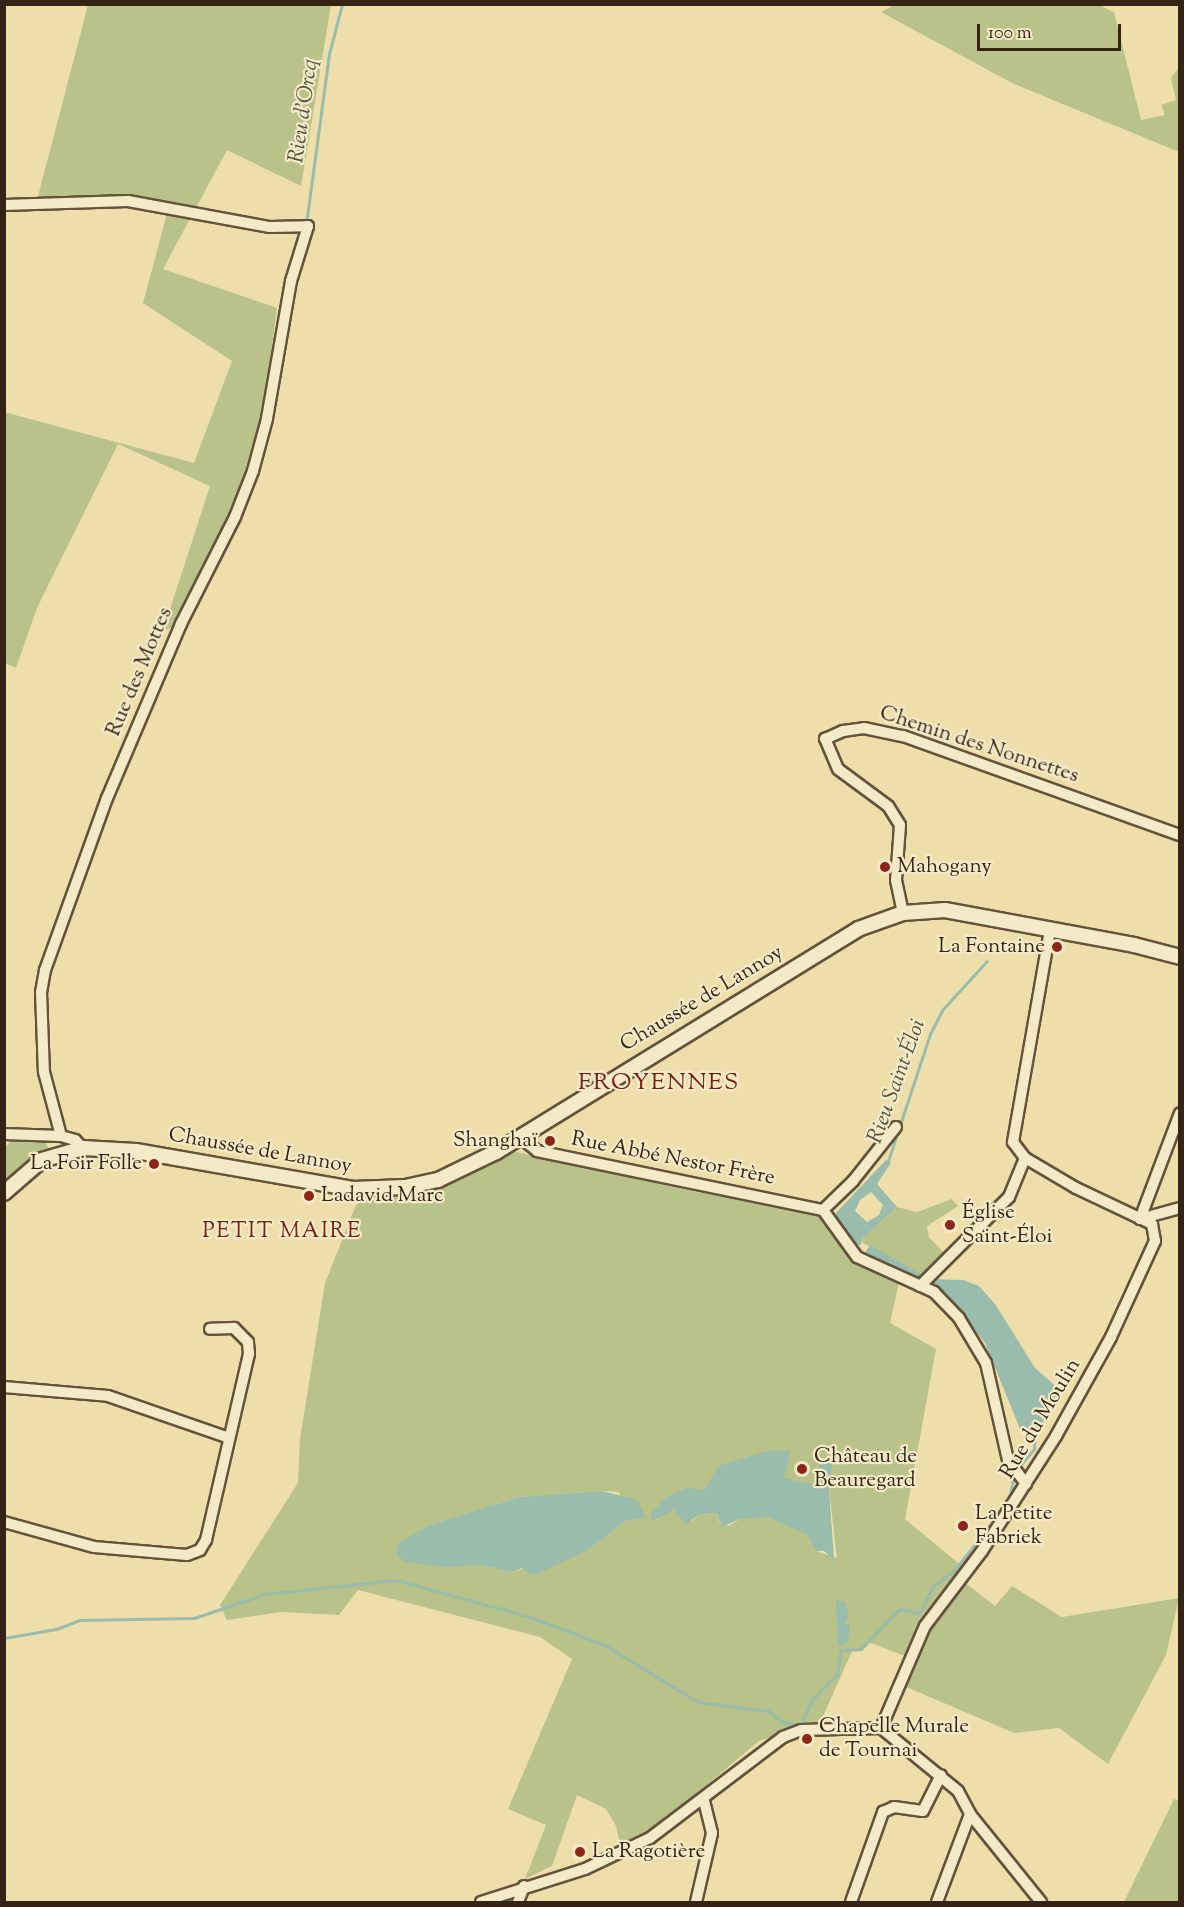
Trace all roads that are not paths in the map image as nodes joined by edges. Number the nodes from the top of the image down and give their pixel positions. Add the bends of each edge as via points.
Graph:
1 (4, 205) edge
2 (1179, 835) edge
3 (903, 913) junction
4 (1050, 929) junction
5 (1179, 957) edge
6 (1179, 1113) edge
7 (896, 1127) dead end
8 (4, 1134) edge
9 (61, 1136) junction
10 (520, 1137) junction
11 (83, 1149) junction
12 (1025, 1158) junction
13 (4, 1193) edge
14 (1179, 1208) edge
15 (822, 1210) junction
16 (1140, 1219) junction
17 (924, 1281) junction
18 (210, 1329) dead end
19 (4, 1387) edge
20 (229, 1438) junction
21 (1026, 1484) junction
22 (4, 1522) edge
23 (881, 1728) junction
24 (941, 1775) junction
25 (703, 1798) junction
26 (970, 1814) junction
27 (524, 1886) junction
28 (481, 1902) edge
29 (518, 1902) edge
30 (696, 1902) edge
31 (851, 1902) edge
32 (938, 1902) edge
33 (1041, 1902) edge

1 - 9 street, Rue des Mottes via 128,201 269,227 308,226 291,281 267,419 253,471 235,517 181,624 76,881 41,992 44,1072
2 - 3 street, Chemin des Nonnettes via 903,736 864,728 843,731 825,739 838,769 888,806 900,825 896,880
3 - 4 main road, Chaussée de Lannoy via 945,910
3 - 10 main road, Chaussée de Lannoy via 858,929
4 - 5 main road, Chaussée de Lannoy
4 - 12 street via 1012,1134 1014,1144
6 - 16 street
7 - 15 street via 853,1181
8 - 9 street
9 - 11 street via 75,1140
10 - 11 main road, Chaussée de Lannoy via 475,1164 438,1180 370,1190 332,1187 128,1150
10 - 15 street, Rue Abbé Nestor Frère via 537,1151
11 - 13 main road, Chaussée de Lannoy via 42,1160
12 - 16 street
12 - 17 street via 1009,1197
14 - 16 street
15 - 17 street via 856,1257
16 - 21 street, Rue du Moulin via 1152,1224 1155,1241 1111,1337
17 - 21 street via 975,1341 993,1388 1008,1460
18 - 20 street via 221,1325 234,1328 248,1342 249,1354
19 - 20 street via 108,1396
20 - 22 street via 206,1540 200,1550 187,1555 94,1547
21 - 23 street, Rue du Moulin via 982,1551 933,1612
23 - 24 street
23 - 25 street via 801,1730 783,1737 765,1746
24 - 26 street via 958,1791
24 - 31 street via 923,1811 894,1807 884,1812
25 - 27 street via 651,1838 585,1869
25 - 30 street via 712,1833
26 - 32 street
26 - 33 street
27 - 28 street
27 - 29 street

